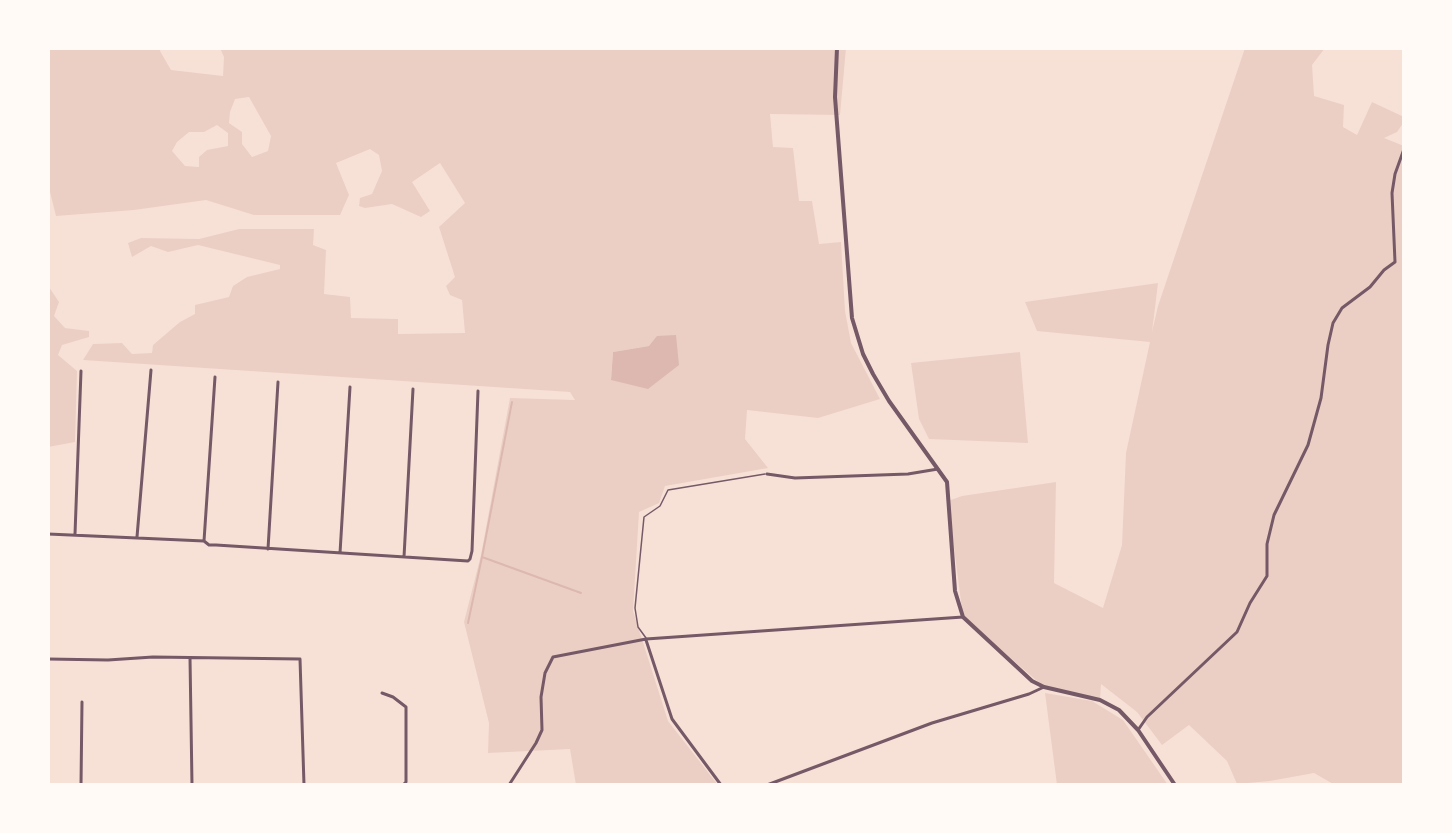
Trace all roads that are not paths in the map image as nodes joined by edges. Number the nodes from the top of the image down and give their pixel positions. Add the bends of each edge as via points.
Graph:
1 (837, 48) edge
2 (1404, 149) edge
3 (151, 370) dead end
4 (81, 371) dead end
5 (215, 377) dead end
6 (278, 382) dead end
7 (351, 387) dead end
8 (413, 389) dead end
9 (478, 391) dead end
10 (939, 469) junction
11 (767, 474) joint
12 (48, 534) edge
13 (75, 534) junction
14 (137, 537) junction
15 (204, 541) junction
16 (268, 549) junction
17 (340, 553) junction
18 (404, 556) junction
19 (963, 617) junction
20 (646, 639) junction
21 (190, 658) junction
22 (48, 659) edge
23 (1044, 687) junction
24 (382, 693) dead end
25 (82, 702) dead end
26 (1138, 730) junction
27 (81, 785) edge
28 (192, 785) edge
29 (304, 785) edge
30 (403, 785) edge
31 (508, 785) edge
32 (722, 785) edge
33 (767, 785) edge
34 (1175, 785) edge

1 - 10 street via 835,97 856,332 884,392
2 - 26 street via 1392,193 1395,262 1342,308 1333,323 1321,398 1308,445 1274,515 1267,544 1267,576 1237,632
3 - 14 street
4 - 13 street
5 - 15 street
6 - 16 street
7 - 17 street
8 - 18 street
9 - 18 street via 470,559
10 - 11 street via 908,474 795,478
10 - 19 street via 947,482 954,591
11 - 20 lane via 668,490 660,506 644,517 635,608 638,627
12 - 13 street
13 - 14 street
14 - 15 street
15 - 16 street
16 - 17 street
17 - 18 street
19 - 20 street
19 - 23 street via 1032,681
20 - 31 street via 553,657 545,673 541,697 542,730
20 - 32 street via 672,719
21 - 22 street
21 - 28 street
21 - 29 street via 300,659
23 - 26 street via 1100,700 1119,710
23 - 33 street via 932,723
24 - 30 street via 406,707
25 - 27 street
26 - 34 street

